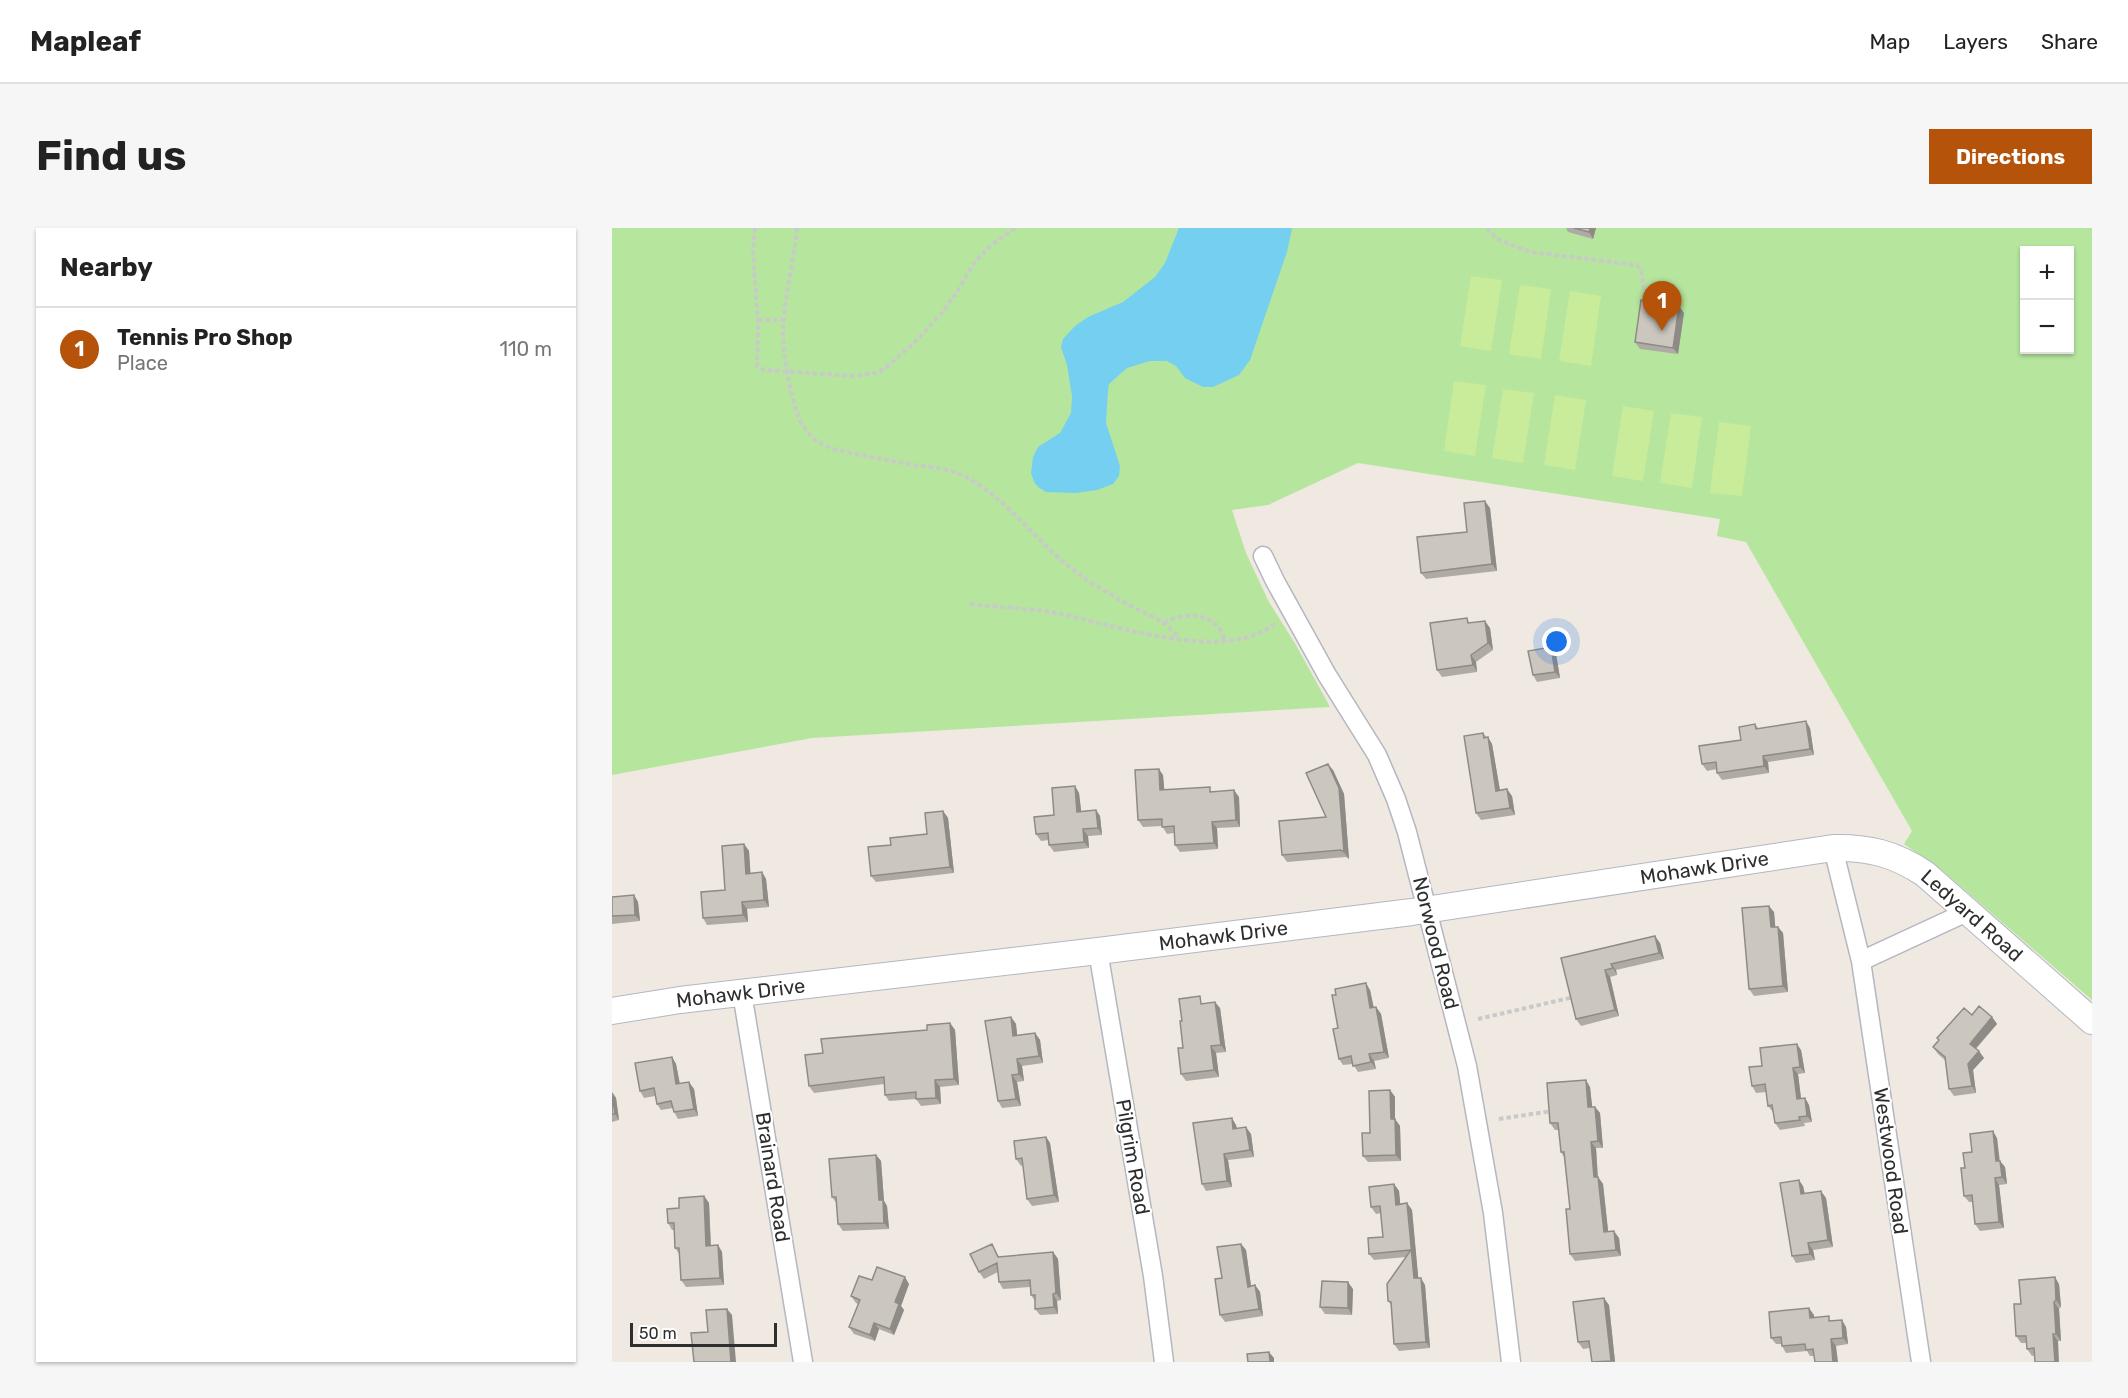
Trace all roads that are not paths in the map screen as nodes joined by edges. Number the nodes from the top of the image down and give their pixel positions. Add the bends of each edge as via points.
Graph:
1 (1263, 556) dead end
2 (1833, 848) junction
3 (1429, 910) junction
4 (1969, 911) junction
5 (1098, 951) junction
6 (1861, 961) junction
7 (742, 993) junction
8 (612, 1011) edge
9 (2092, 1021) edge
10 (803, 1362) edge
11 (1164, 1362) edge
12 (1511, 1362) edge
13 (1921, 1362) edge

1 - 3 street, Norwood Road via 1389,780
2 - 3 street, Mohawk Drive
2 - 4 street, Ledyard Road via 1878,851 1906,862
2 - 6 street, Westwood Road
3 - 5 street, Mohawk Drive
3 - 12 street, Norwood Road via 1467,1066 1493,1213
4 - 6 street
4 - 9 street, Ledyard Road
5 - 7 street, Mohawk Drive
5 - 11 street, Pilgrim Road
6 - 13 street, Westwood Road
7 - 8 street, Mohawk Drive
7 - 10 street, Brainard Road

